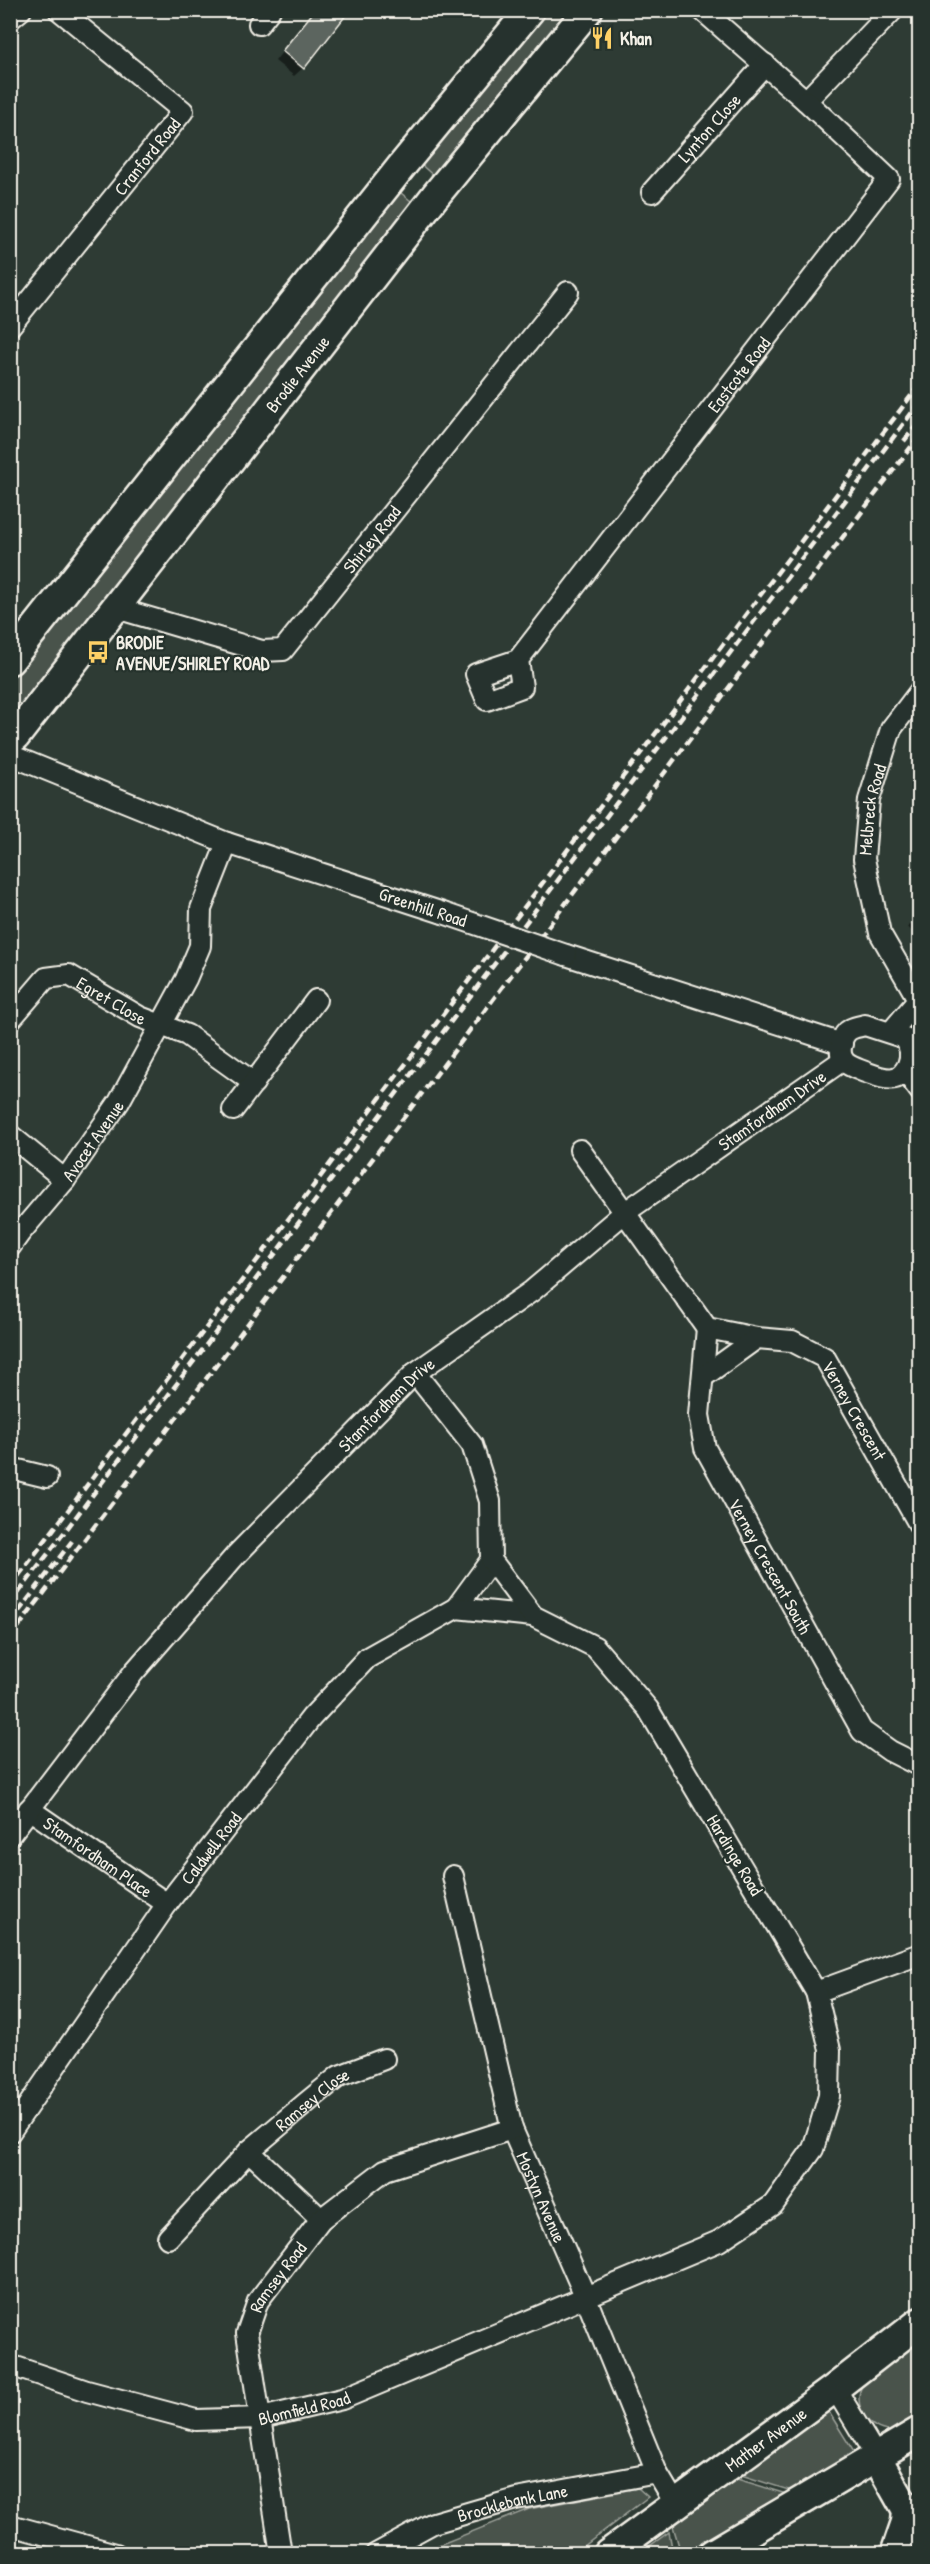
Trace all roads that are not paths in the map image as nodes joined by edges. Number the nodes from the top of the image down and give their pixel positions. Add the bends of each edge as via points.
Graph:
1 (21, 10) edge
2 (59, 10) edge
3 (530, 10) edge
4 (588, 10) edge
5 (702, 10) edge
6 (893, 10) edge
7 (10, 19) edge
8 (765, 64) junction
9 (806, 101) junction
10 (401, 168) junction
11 (652, 192) dead end
12 (435, 196) junction
13 (568, 292) dead end
14 (10, 326) edge
15 (116, 608) junction
16 (10, 660) edge
17 (518, 660) dead end
18 (920, 691) edge
19 (10, 738) edge
20 (10, 755) edge
21 (227, 843) junction
22 (919, 999) edge
23 (316, 1000) dead end
24 (10, 1020) edge
25 (161, 1025) junction
26 (891, 1032) junction
27 (842, 1052) junction
28 (905, 1071) junction
29 (254, 1083) junction
30 (920, 1091) edge
31 (233, 1110) dead end
32 (10, 1135) edge
33 (580, 1150) dead end
34 (65, 1180) junction
35 (624, 1213) junction
36 (10, 1247) edge
37 (707, 1328) junction
38 (757, 1338) junction
39 (415, 1373) junction
40 (703, 1377) junction
41 (10, 1468) edge
42 (47, 1478) dead end
43 (920, 1526) edge
44 (491, 1560) junction
45 (456, 1608) junction
46 (533, 1616) junction
47 (920, 1766) edge
48 (29, 1809) junction
49 (10, 1835) edge
50 (453, 1876) dead end
51 (167, 1904) junction
52 (920, 1954) edge
53 (816, 1992) junction
54 (384, 2059) dead end
55 (512, 2129) junction
56 (10, 2132) edge
57 (249, 2151) junction
58 (321, 2219) junction
59 (168, 2238) dead end
60 (586, 2298) junction
61 (920, 2322) edge
62 (10, 2365) edge
63 (835, 2388) junction
64 (261, 2418) junction
65 (920, 2431) edge
66 (877, 2458) junction
67 (657, 2473) junction
68 (676, 2505) junction
69 (10, 2525) edge
70 (117, 2553) edge
71 (281, 2553) edge
72 (376, 2553) edge
73 (608, 2553) edge
74 (712, 2553) edge
75 (895, 2553) edge

1 - 7 street
2 - 14 street, Cranford Road via 183,111
3 - 10 street
4 - 12 street, Brodie Avenue
5 - 8 street
6 - 9 street
8 - 9 street
8 - 11 street, Lynton Close
9 - 17 street, Eastcote Road via 889,179
10 - 12 street
10 - 16 street
12 - 15 street, Brodie Avenue
13 - 15 street, Shirley Road via 283,650 262,651
15 - 19 street, Brodie Avenue via 15,737
18 - 22 street, Melbreck Road via 891,729 869,800 864,859 880,933
20 - 21 street, Greenhill Road
21 - 25 street, Avocet Avenue via 201,909 200,946
21 - 27 street, Greenhill Road, bridge via 443,913
22 - 26 street
23 - 29 street
24 - 25 street, Egret Close via 45,978 69,975
25 - 29 street via 188,1035
25 - 34 street, Avocet Avenue via 119,1102
26 - 27 street via 865,1025 851,1029 845,1034
26 - 28 street via 905,1038 910,1046
27 - 28 street via 853,1067 888,1080
27 - 35 street, Stamfordham Drive
28 - 30 street
29 - 31 street
32 - 34 street
33 - 35 street
34 - 36 street, Avocet Avenue
35 - 37 street
35 - 39 street, Stamfordham Drive via 532,1291
37 - 38 street, Verney Crescent
37 - 40 street, Verney Crescent South
38 - 40 street
38 - 43 street, Verney Crescent via 792,1341 825,1359
39 - 44 street via 472,1445 490,1501
39 - 48 street, Stamfordham Drive via 236,1555 134,1672
40 - 47 street, Verney Crescent South via 699,1415 705,1448 856,1721 862,1731 890,1752
41 - 42 street
44 - 45 street, Caldwell Road
44 - 46 street, Hardinge Road
45 - 46 street
45 - 51 street, Caldwell Road via 367,1658 311,1718
46 - 53 street, Hardinge Road via 595,1647 648,1709
48 - 49 street, Stamfordham Drive
48 - 51 street, Stamfordham Place
50 - 55 street, Mostyn Avenue
51 - 56 street, Caldwell Road
52 - 53 street
53 - 60 street, Hardinge Road via 830,2050 829,2096 813,2149 773,2205 719,2241
54 - 57 street, Ramsey Close via 339,2076
55 - 58 street, Ramsey Road via 385,2170
55 - 60 street, Mostyn Avenue
57 - 58 street
57 - 59 street, Ramsey Close
58 - 64 street, Ramsey Road via 258,2301 247,2333
60 - 64 street, Blomfield Road via 342,2399
60 - 67 street, Mostyn Avenue
61 - 63 street, Mather Avenue
62 - 64 street, Blomfield Road via 87,2391 196,2420
63 - 66 street
63 - 68 street, Mather Avenue
64 - 71 street, Ramsey Road
65 - 66 street
66 - 74 street
66 - 75 street via 907,2511
67 - 68 street, Mostyn Avenue
67 - 72 street, Brocklebank Lane via 516,2499 433,2523
68 - 73 street, Mather Avenue
69 - 70 street

